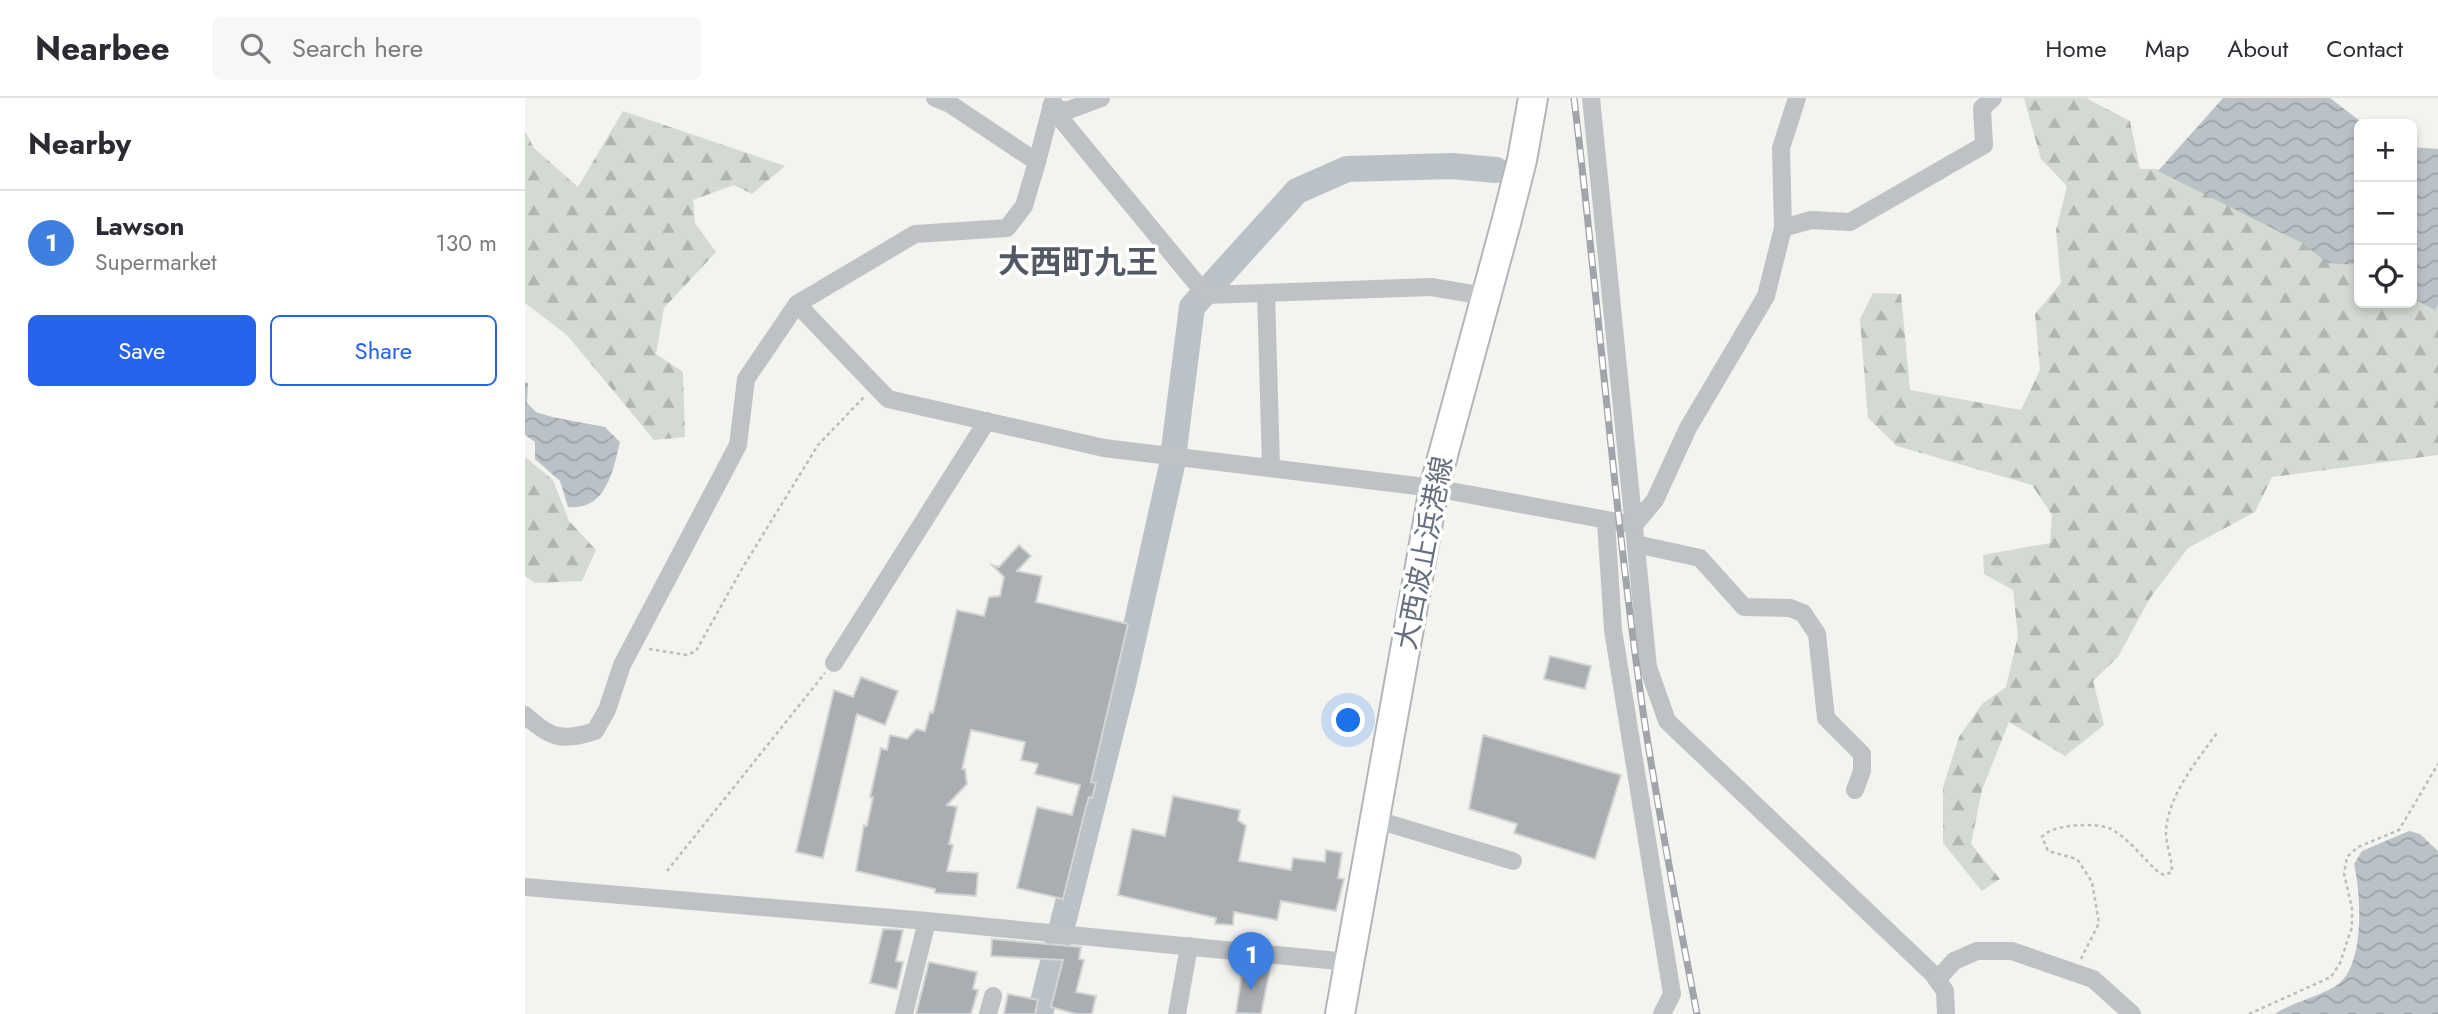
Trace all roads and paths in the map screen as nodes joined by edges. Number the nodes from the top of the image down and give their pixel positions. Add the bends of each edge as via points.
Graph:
1 (935, 98) edge
2 (1101, 98) edge
3 (1533, 98) edge
4 (1591, 98) edge
5 (1797, 98) edge
6 (1993, 98) edge
7 (1053, 103) edge
8 (1037, 162) junction
9 (1783, 228) junction
10 (1266, 294) junction
11 (1485, 296) junction
12 (797, 304) junction
13 (876, 385) junction
14 (987, 421) junction
15 (1271, 466) junction
16 (1434, 488) junction
17 (1606, 521) junction
18 (1634, 525) junction
19 (1636, 544) junction
20 (632, 646) junction
21 (834, 663) joint
22 (525, 715) edge
23 (2217, 733) dead end
24 (2438, 764) edge
25 (1855, 790) dead end
26 (1374, 818) junction
27 (1513, 861) dead end
28 (667, 871) dead end
29 (525, 887) edge
30 (927, 921) junction
31 (1189, 946) junction
32 (1348, 962) junction
33 (2075, 971) junction
34 (1937, 979) junction
35 (993, 996) dead end
36 (904, 1014) edge
37 (988, 1014) edge
38 (1177, 1014) edge
39 (1340, 1014) edge
40 (1662, 1014) edge
41 (1946, 1014) edge
42 (2132, 1014) edge
43 (2249, 1014) edge

1 - 8 street
2 - 7 street via 1066,111
3 - 11 main road, 大西波止浜港線 via 1522,160
4 - 18 street
5 - 9 street via 1781,148
6 - 9 street via 1982,108 1984,145 1850,222 1811,220
7 - 8 street
7 - 10 street via 1206,295
8 - 12 street via 1024,206 1007,228 915,234
9 - 18 street via 1766,296 1688,428 1655,500
10 - 11 street via 1431,287
10 - 15 street
11 - 16 main road, 大西波止浜港線
12 - 13 street
12 - 20 street via 746,379 738,445
13 - 14 street via 888,399
13 - 20 path via 818,445 696,652 687,655
14 - 15 street via 1104,448
14 - 21 street
15 - 16 street
16 - 17 street
16 - 26 main road, 大西波止浜港線
17 - 18 street
17 - 40 street via 1613,631 1672,994
18 - 19 street
19 - 25 street via 1700,558 1744,607 1790,608 1803,613 1817,634 1826,718 1862,754
19 - 34 street via 1648,667 1667,721
20 - 22 street via 595,731 570,739 543,731
21 - 28 path
23 - 33 path via 2186,776 2170,815 2166,840 2172,872 2164,875 2157,871 2111,829 2066,826 2046,831 2042,837 2048,851 2077,859 2092,882 2099,923
24 - 43 path via 2399,830 2358,847 2347,857 2344,874 2352,927 2331,977
26 - 27 street
26 - 32 main road, 大西波止浜港線
29 - 30 street
30 - 31 street
30 - 36 street
31 - 32 street
31 - 38 street
32 - 39 main road, 大西波止浜港線
33 - 34 street via 2012,951 1977,951 1954,961
33 - 42 street via 2093,979
34 - 41 street via 1945,991
35 - 37 street

